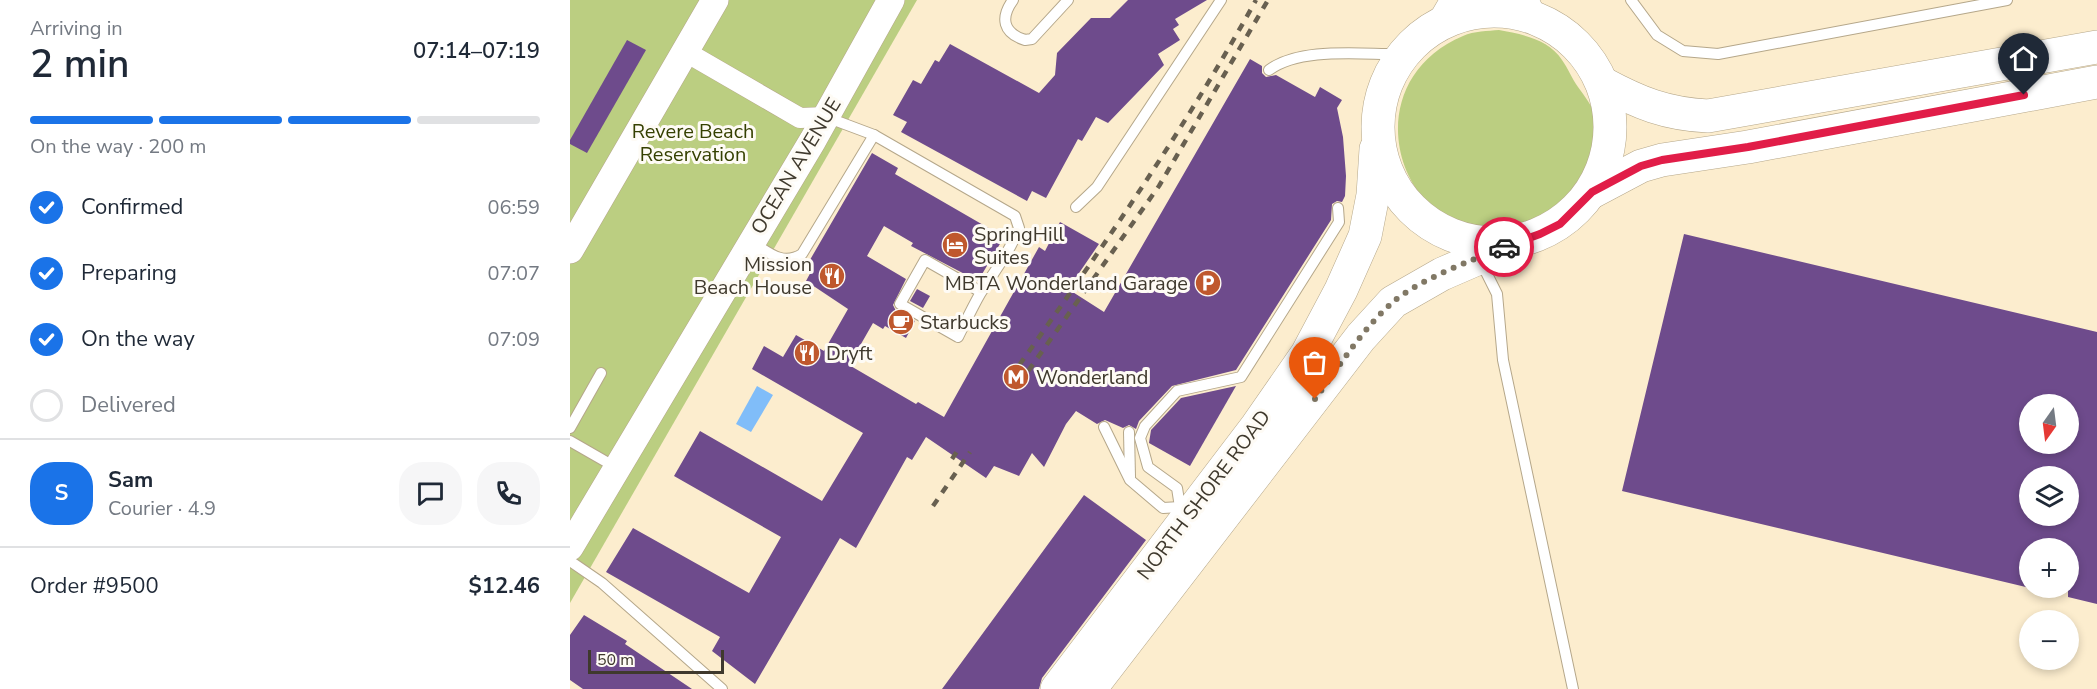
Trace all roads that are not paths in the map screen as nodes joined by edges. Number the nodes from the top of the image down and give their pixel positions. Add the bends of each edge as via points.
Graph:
1 (715, 0) edge
2 (891, 0) edge
3 (1013, 0) edge
4 (1068, 0) edge
5 (1221, 0) edge
6 (1631, 0) edge
7 (2007, 0) edge
8 (1529, 9) edge
9 (1447, 12) edge
10 (2097, 46) edge
11 (686, 52) junction
12 (1404, 54) junction
13 (1269, 70) dead end
14 (2097, 82) edge
15 (1602, 83) junction
16 (826, 117) junction
17 (1378, 121) junction
18 (874, 135) junction
19 (1592, 192) junction
20 (1076, 207) dead end
21 (1338, 208) dead end
22 (1519, 241) junction
23 (751, 242) junction
24 (570, 250) edge
25 (1479, 258) junction
26 (981, 292) junction
27 (601, 373) dead end
28 (1104, 427) dead end
29 (570, 428) edge
30 (1129, 432) dead end
31 (570, 441) edge
32 (617, 468) junction
33 (1130, 480) junction
34 (1197, 519) junction
35 (570, 547) edge
36 (570, 561) edge
37 (722, 689) edge
38 (1057, 689) edge
39 (1090, 689) edge
40 (1574, 689) edge

1 - 11 main road
2 - 16 main road, OCEAN AVENUE
3 - 4 lane via 1004,20 1007,30 1025,40 1032,39
5 - 20 lane via 1097,187
6 - 7 lane via 1657,34 1683,51 1718,54
8 - 9 highway
8 - 15 highway via 1586,55
9 - 12 highway
10 - 15 highway via 1708,116 1679,114 1638,103
11 - 16 street via 800,117
11 - 24 main road
12 - 13 lane via 1311,54 1282,61
12 - 17 highway via 1383,92
14 - 19 highway via 1662,160 1641,166
15 - 19 highway via 1609,104 1609,150
16 - 18 lane
16 - 23 main road, OCEAN AVENUE
17 - 22 highway via 1380,151 1390,180 1408,205 1431,225 1458,238 1488,244
17 - 34 highway, NORTH SHORE ROAD via 1373,195 1365,236 1341,290 1307,354
18 - 23 lane via 802,254 792,260 780,259
18 - 26 lane via 1015,216 1019,228 1011,248
19 - 22 highway via 1560,224
21 - 34 lane via 1339,222 1241,377 1177,391 1145,426 1140,438 1148,467 1177,488
22 - 25 highway, NORTH SHORE ROAD
23 - 32 main road, OCEAN AVENUE
25 - 34 highway, NORTH SHORE ROAD via 1393,302
25 - 40 lane via 1497,294 1503,360
26 - 26 lane via 925,260 900,304 958,337
27 - 29 lane
28 - 33 lane
30 - 33 lane
31 - 32 lane
32 - 35 main road, OCEAN AVENUE
33 - 34 lane via 1163,508
34 - 38 highway, NORTH SHORE ROAD
34 - 39 highway, NORTH SHORE ROAD
36 - 37 lane via 602,583

